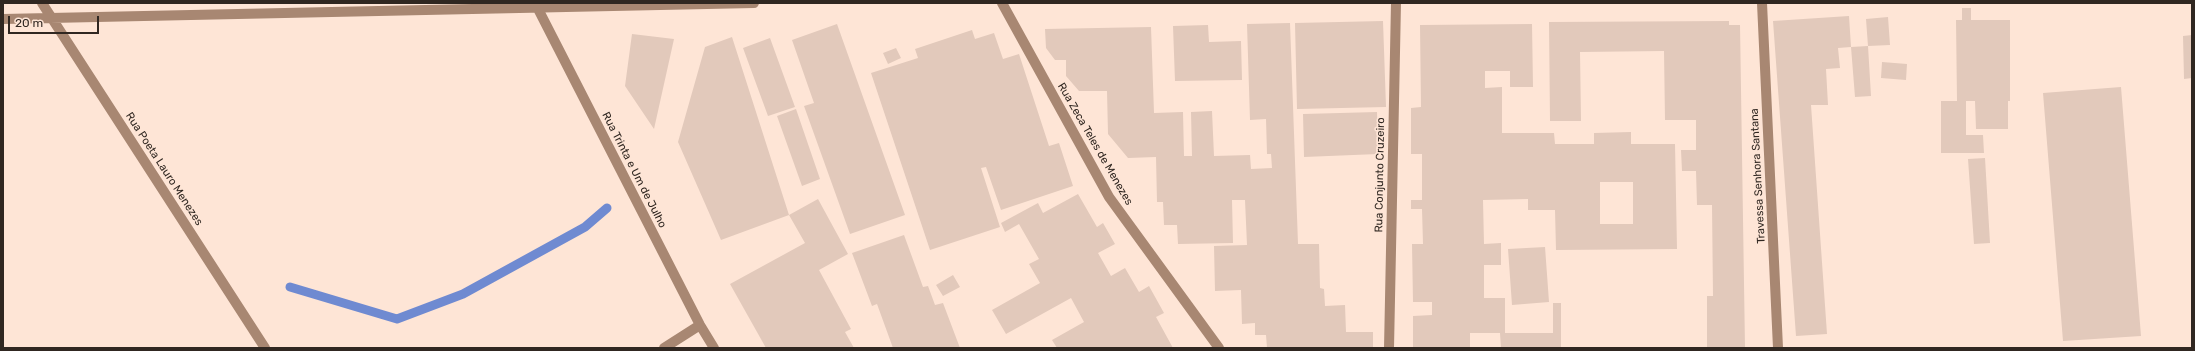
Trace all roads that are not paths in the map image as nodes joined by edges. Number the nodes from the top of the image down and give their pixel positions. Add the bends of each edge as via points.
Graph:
1 (42, 3) edge
2 (754, 3) edge
3 (1002, 3) edge
4 (1396, 3) edge
5 (1762, 3) edge
6 (536, 5) edge
7 (51, 17) junction
8 (3, 19) edge
9 (700, 325) junction
10 (265, 348) edge
11 (664, 348) edge
12 (714, 348) edge
13 (1219, 348) edge
14 (1389, 348) edge
15 (1778, 348) edge

1 - 7 street, Rua Poeta Lauro Menezes
2 - 6 street
3 - 13 street, Rua Zeca Teles de Menezes via 1109,197
4 - 14 street, Rua Conjunto Cruzeiro
5 - 15 street, Travessa Senhora Santana
6 - 7 street
6 - 9 street, Rua Trinta e Um de Julho
7 - 8 street
7 - 10 street, Rua Poeta Lauro Menezes
9 - 11 street
9 - 12 street, Rua Trinta e Um de Julho

